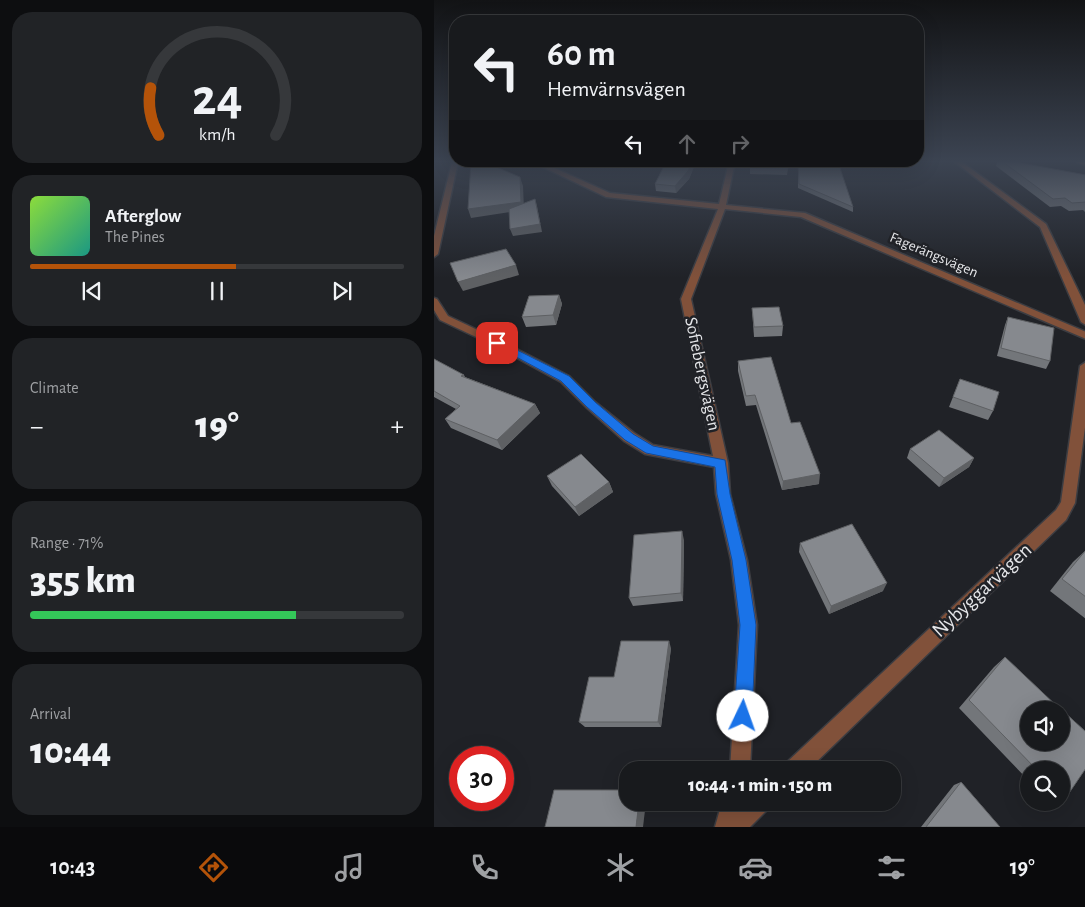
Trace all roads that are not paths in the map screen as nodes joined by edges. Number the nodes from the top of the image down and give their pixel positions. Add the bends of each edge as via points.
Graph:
1 (446, 201) edge
2 (662, 201) edge
3 (723, 201) edge
4 (1009, 201) edge
5 (722, 207) junction
6 (434, 254) edge
7 (434, 301) edge
8 (439, 322) edge
9 (1085, 322) edge
10 (1085, 336) edge
11 (1085, 366) edge
12 (721, 463) junction
13 (740, 761) edge
14 (802, 761) edge
15 (730, 811) edge
16 (750, 811) edge
17 (726, 827) edge
18 (734, 827) edge

1 - 6 street
2 - 5 street, Fagerängsvägen
3 - 5 street, Sofiebergsvägen
4 - 9 street via 1043,226
5 - 10 street, Fagerängsvägen via 802,215
5 - 12 street, Sofiebergsvägen via 686,299
7 - 8 street
8 - 12 street via 497,343 565,379 623,432 650,450
11 - 14 street, Nybyggarvägen via 1068,503 1061,515
12 - 13 street, Sofiebergsvägen via 723,494 739,560 748,625
15 - 17 street
16 - 18 street

